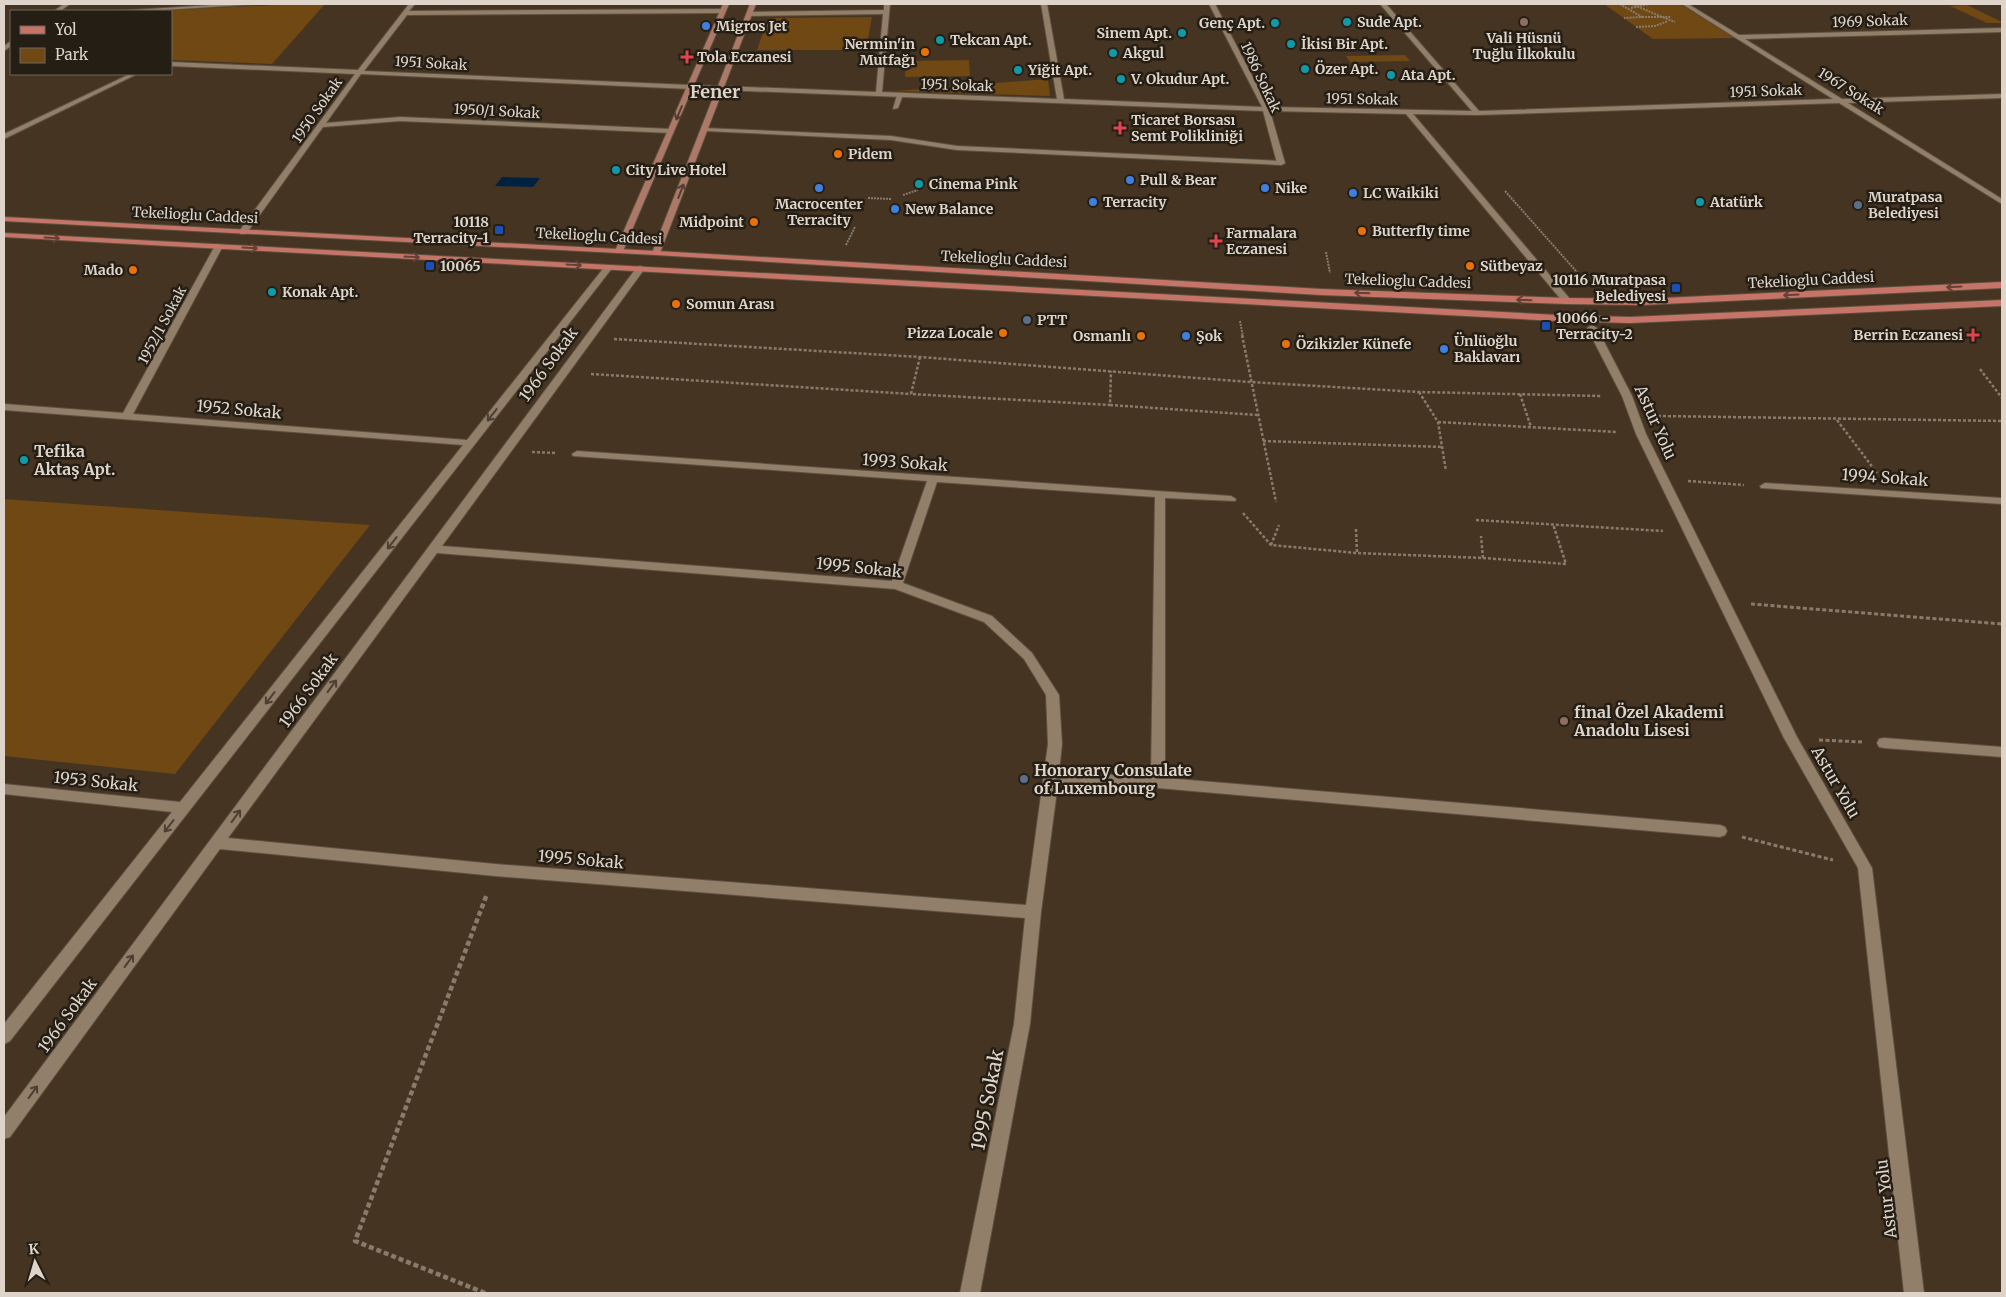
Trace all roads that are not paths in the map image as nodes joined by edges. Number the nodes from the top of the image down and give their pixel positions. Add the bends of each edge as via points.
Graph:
1 (256, 4) edge
2 (412, 4) edge
3 (753, 4) edge
4 (888, 4) edge
5 (1044, 4) edge
6 (1212, 4) edge
7 (1383, 4) edge
8 (1684, 4) edge
9 (725, 7) edge
10 (139, 10) edge
11 (886, 12) junction
12 (405, 13) junction
13 (750, 14) junction
14 (2002, 30) edge
15 (1738, 37) junction
16 (172, 64) edge
17 (358, 72) junction
18 (132, 75) edge
19 (690, 87) junction
20 (721, 88) junction
21 (879, 94) junction
22 (900, 95) junction
23 (2002, 96) edge
24 (1060, 101) junction
25 (1844, 101) junction
26 (895, 108) dead end
27 (1266, 109) junction
28 (1408, 112) junction
29 (1477, 113) junction
30 (735, 122) dead end
31 (323, 125) junction
32 (706, 126) junction
33 (671, 131) junction
34 (4, 137) edge
35 (2002, 202) edge
36 (4, 219) edge
37 (243, 232) junction
38 (4, 235) edge
39 (219, 246) junction
40 (619, 251) junction
41 (656, 253) junction
42 (609, 267) junction
43 (640, 269) junction
44 (2002, 284) edge
45 (1567, 302) junction
46 (2002, 303) edge
47 (1592, 328) dead end
48 (4, 407) edge
49 (127, 415) junction
50 (471, 443) junction
51 (577, 454) road end
52 (932, 480) junction
53 (1765, 486) road end
54 (1160, 493) junction
55 (1231, 500) road end
56 (2002, 501) edge
57 (433, 549) junction
58 (896, 585) junction
59 (1884, 743) road end
60 (2002, 752) edge
61 (1052, 777) junction
62 (1158, 783) junction
63 (4, 789) edge
64 (184, 808) junction
65 (1720, 831) road end
66 (216, 843) junction
67 (1033, 912) junction
68 (4, 1036) edge
69 (4, 1131) edge
70 (970, 1293) edge
71 (1914, 1293) edge

1 - 10 street
2 - 12 street, 1950 Sokak
3 - 13 street
4 - 11 street
5 - 24 street
6 - 27 street, 1986 Sokak
7 - 29 street
8 - 15 street, 1967 Sokak
9 - 12 street
9 - 19 street
11 - 13 street
11 - 21 street
12 - 17 street, 1950 Sokak
13 - 20 street
14 - 15 street, 1969 Sokak
15 - 25 street, 1967 Sokak
16 - 17 street, 1951 Sokak
17 - 19 street, 1951 Sokak
17 - 31 street, 1950 Sokak
18 - 34 street
19 - 20 street
19 -> 33 street
20 - 21 street, 1951 Sokak
20 - 32 street
21 - 22 street, 1951 Sokak
22 - 24 street, 1951 Sokak
22 - 26 street
23 - 25 street, 1951 Sokak
24 - 27 street, 1951 Sokak
25 - 29 street, 1951 Sokak
25 - 35 street, 1967 Sokak
27 - 28 street, 1951 Sokak
27 - 32 street, 1986 Sokak via 1281,163 956,148 891,138
28 - 29 street, 1951 Sokak
28 - 45 street
30 - 32 street
31 - 33 street, 1950/1 Sokak via 400,118
31 - 37 street, 1950 Sokak
41 -> 32 street
33 - 40 street
36 - 37 main road, Tekelioglu Caddesi
37 - 40 main road, Tekelioglu Caddesi
38 -> 39 main road, Tekelioglu Caddesi
39 -> 42 main road, Tekelioglu Caddesi
39 - 49 street, 1952/1 Sokak
40 - 41 main road, Tekelioglu Caddesi
45 -> 41 main road, Tekelioglu Caddesi via 1321,292
42 - 43 main road, Tekelioglu Caddesi
42 -> 50 street, 1966 Sokak
43 - 46 main road, Tekelioglu Caddesi via 1630,320
43 - 57 street, 1966 Sokak
44 -> 45 main road, Tekelioglu Caddesi via 1652,301
47 - 71 street, Astur Yolu via 1791,738 1865,868
48 - 49 street, 1952 Sokak
49 - 50 street, 1952 Sokak
50 -> 64 street, 1966 Sokak
51 - 52 street, 1993 Sokak
52 - 54 street, 1993 Sokak
52 - 58 street
53 - 56 street, 1994 Sokak
54 - 55 street, 1993 Sokak
54 - 62 street
57 - 58 street, 1995 Sokak
66 -> 57 street, 1966 Sokak
58 - 61 street, 1995 Sokak via 988,619 1028,656 1052,695
59 - 60 street
61 - 62 street
61 - 67 street, 1995 Sokak
62 - 65 street
63 - 64 street, 1953 Sokak
64 -> 68 street, 1966 Sokak
66 - 67 street, 1995 Sokak via 495,870
69 -> 66 street, 1966 Sokak
67 - 70 street, 1995 Sokak via 1022,1024

